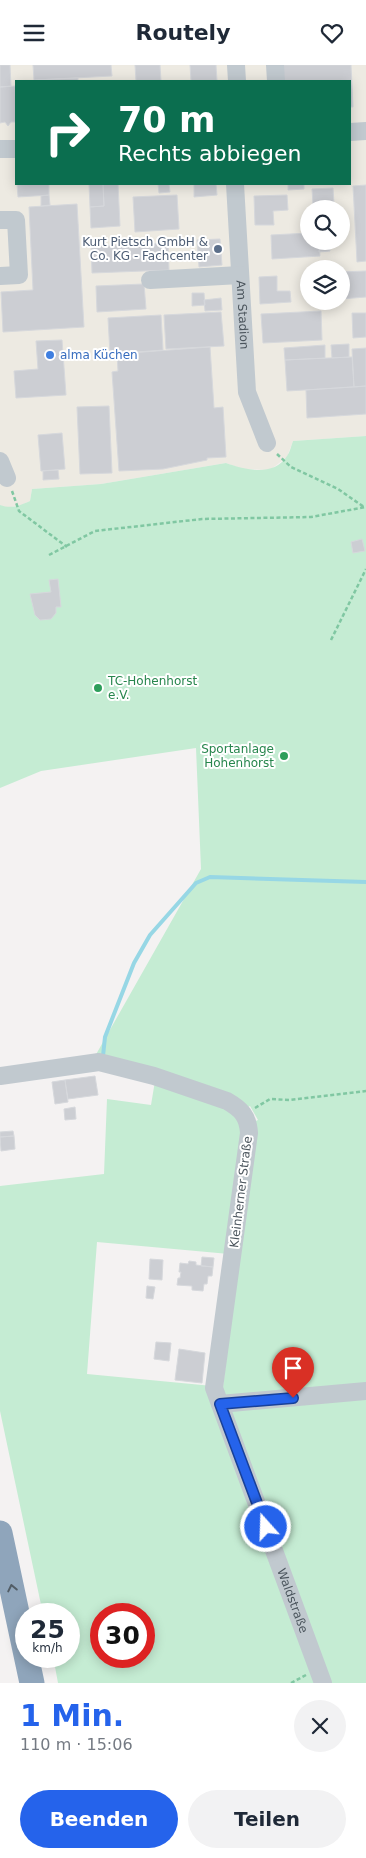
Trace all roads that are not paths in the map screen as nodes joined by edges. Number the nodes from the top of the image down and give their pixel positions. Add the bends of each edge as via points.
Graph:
1 (236, 65) edge
2 (275, 65) edge
3 (237, 80) edge
4 (276, 80) edge
5 (366, 131) edge
6 (351, 132) edge
7 (0, 149) edge
8 (15, 149) edge
9 (235, 185) edge
10 (0, 220) edge
11 (240, 275) junction
12 (0, 276) edge
13 (150, 280) dead end
14 (267, 443) road end
15 (0, 461) edge
16 (7, 478) road end
17 (0, 1076) edge
18 (366, 1391) edge
19 (220, 1404) junction
20 (0, 1533) edge
21 (32, 1683) edge
22 (323, 1683) edge

1 - 3 street
2 - 4 street
5 - 6 street
7 - 8 street
9 - 11 street, Am Stadion
10 - 12 street via 16,220 26,275
11 - 13 street
11 - 14 street, Am Stadion via 247,392
15 - 16 street
17 - 19 street, Kleinherner Straße via 99,1062 154,1076 227,1101 245,1114 249,1133 214,1388
18 - 19 street
19 - 22 street, Waldstraße
21 -> 20 highway

